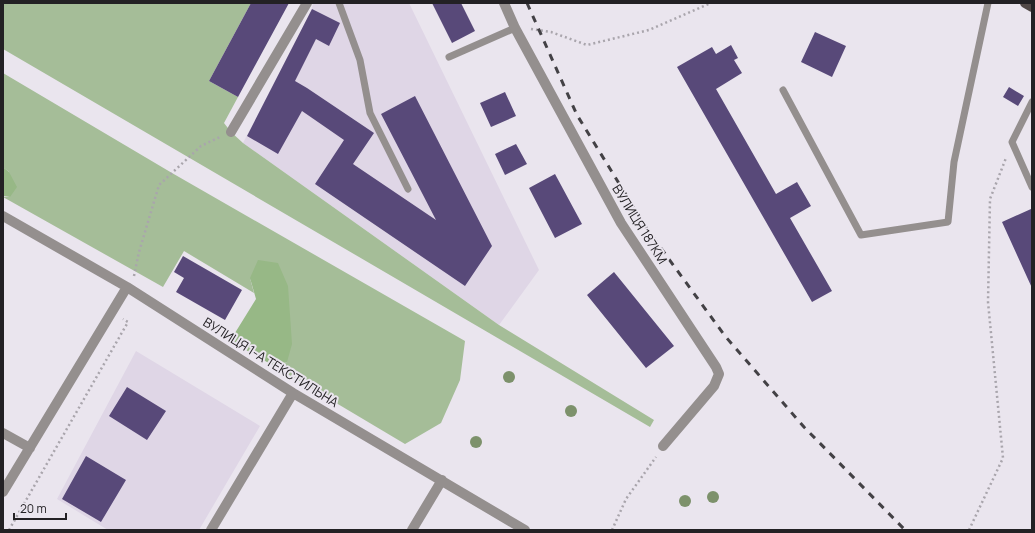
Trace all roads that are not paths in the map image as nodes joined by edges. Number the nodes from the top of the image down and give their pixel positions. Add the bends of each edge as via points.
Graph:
1 (307, 3) edge
2 (338, 3) edge
3 (504, 3) edge
4 (988, 3) edge
5 (1025, 3) edge
6 (1032, 7) edge
7 (515, 28) junction
8 (449, 57) dead end
9 (783, 90) dead end
10 (1032, 102) edge
11 (230, 132) road end
12 (1032, 187) edge
13 (408, 188) dead end
14 (3, 216) edge
15 (129, 289) junction
16 (293, 393) junction
17 (3, 433) edge
18 (663, 446) road end
19 (30, 448) junction
20 (442, 480) junction
21 (3, 492) edge
22 (210, 530) edge
23 (412, 530) edge
24 (525, 530) edge

1 - 11 street
2 - 13 lane via 360,60 370,113
3 - 7 street, ВУЛИЦЯ 187КМ
4 - 9 lane via 954,162 948,222 862,235
5 - 6 main road
7 - 8 lane
7 - 18 street, ВУЛИЦЯ 187КМ via 621,223 716,367 718,374 714,386
10 - 12 lane via 1012,142
14 - 15 street, ВУЛИЦЯ 1-А ТЕКСТИЛЬНА
15 - 16 street, ВУЛИЦЯ 1-А ТЕКСТИЛЬНА
15 - 19 street via 112,312
16 - 20 street, ВУЛИЦЯ 1-А ТЕКСТИЛЬНА
16 - 22 street
17 - 19 street
19 - 21 street
20 - 23 street
20 - 24 street, ВУЛИЦЯ 1-А ТЕКСТИЛЬНА

